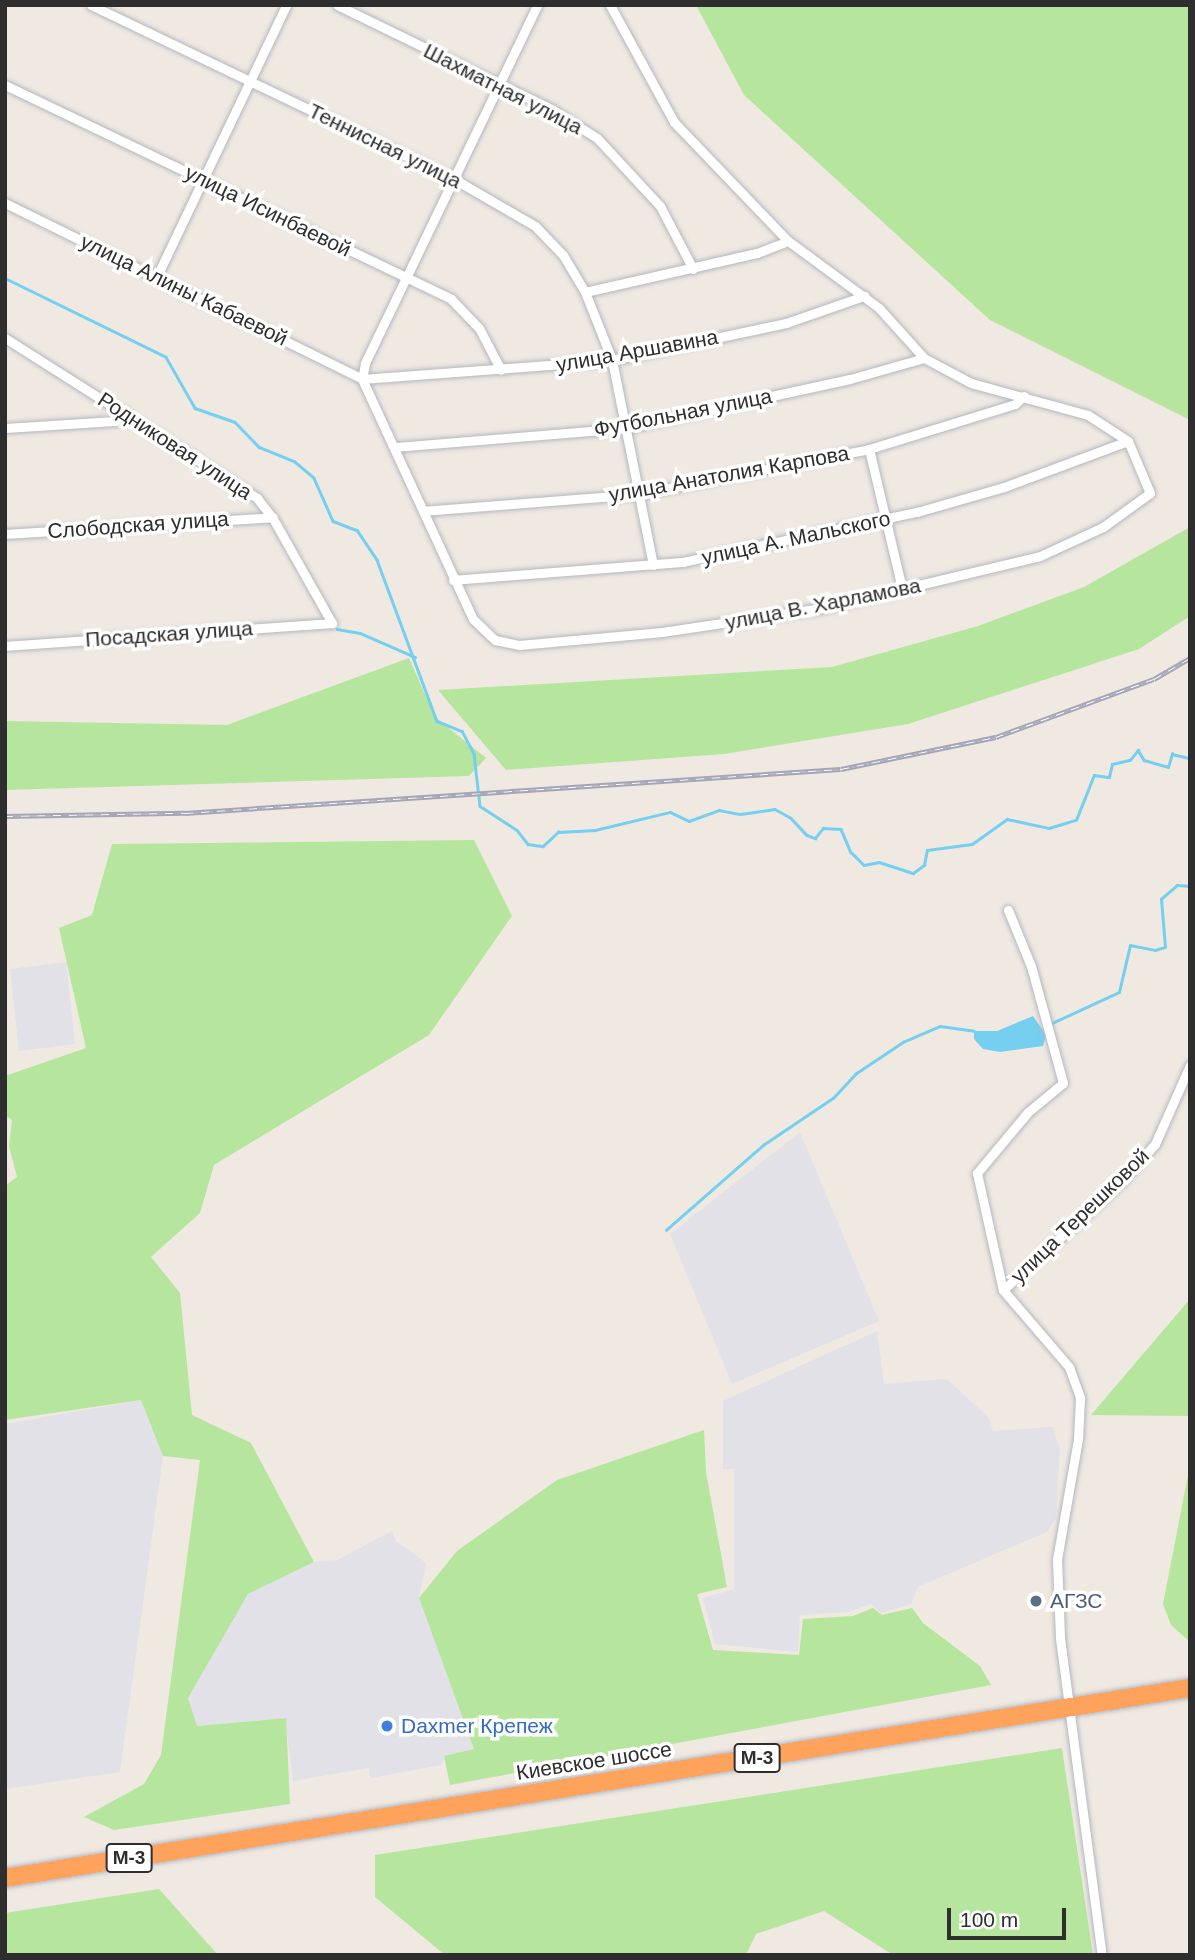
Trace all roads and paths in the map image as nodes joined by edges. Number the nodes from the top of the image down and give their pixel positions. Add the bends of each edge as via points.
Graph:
1 (90, 5) edge
2 (286, 5) edge
3 (337, 5) edge
4 (537, 5) edge
5 (610, 5) edge
6 (248, 82) junction
7 (5, 85) edge
8 (500, 85) junction
9 (454, 179) junction
10 (204, 180) junction
11 (5, 203) edge
12 (788, 240) junction
13 (693, 268) junction
14 (157, 276) junction
15 (408, 278) junction
16 (585, 292) junction
17 (864, 296) junction
18 (5, 338) edge
19 (924, 358) junction
20 (612, 360) junction
21 (501, 370) junction
22 (362, 379) junction
23 (1024, 396) junction
24 (124, 412) junction
25 (5, 428) edge
26 (625, 428) junction
27 (1128, 441) junction
28 (395, 447) junction
29 (869, 449) junction
30 (638, 494) junction
31 (423, 511) junction
32 (272, 517) junction
33 (884, 518) junction
34 (5, 534) edge
35 (653, 565) junction
36 (453, 580) junction
37 (902, 589) junction
38 (332, 623) joint
39 (5, 646) edge
40 (1008, 910) dead end
41 (1190, 1065) edge
42 (1003, 1290) junction
43 (1190, 1688) edge
44 (1069, 1709) junction
45 (5, 1878) edge
46 (1102, 1955) edge

1 - 6 street, Теннисная улица
2 - 6 street
3 - 8 street, Шахматная улица
4 - 8 street
5 - 12 street via 674,122
6 - 9 street, Теннисная улица
6 - 10 street
7 - 10 street, улица Исинбаевой
8 - 9 street
8 - 13 street, Шахматная улица via 597,138 630,169 660,206
9 - 15 street
9 - 16 street, Теннисная улица via 535,226 563,255
10 - 14 street
10 - 15 street, улица Исинбаевой
11 - 14 street, улица Алины Кабаевой
12 - 13 street via 757,253
12 - 17 street
13 - 16 street
14 - 22 street, улица Алины Кабаевой
15 - 21 street, улица Исинбаевой via 466,312 493,349
15 - 22 street via 365,363
16 - 20 street, Теннисная улица
17 - 19 street
17 - 20 street, улица Аршавина via 786,323
18 - 24 street, Родниковая улица
19 - 23 street via 971,383
19 - 26 street, Футбольная улица via 850,379
20 - 21 street, улица Аршавина
20 - 26 street, Теннисная улица
21 - 22 street, улица Аршавина
22 - 28 street, улица В. Харламова
23 - 27 street via 1088,415
23 - 29 street, улица Анатолия Карпова via 992,412
24 - 25 street via 115,422
24 - 32 street, Родниковая улица via 257,498
26 - 28 street, Футбольная улица
26 - 30 street, Теннисная улица
27 - 33 street, улица А. Мальского via 1004,487
27 - 37 street, улица В. Харламова via 1150,493 1143,501 1103,527 1040,556
28 - 31 street, улица В. Харламова
29 - 30 street, улица Анатолия Карпова
29 - 33 street
30 - 31 street, улица Анатолия Карпова
30 - 35 street, Теннисная улица
31 - 36 street, улица В. Харламова
32 - 34 street, Слободская улица
32 - 38 street, Родниковая улица
33 - 35 street, улица А. Мальского
33 - 37 street
35 - 36 street, улица А. Мальского
36 - 37 street, улица В. Харламова via 483,633 519,645 741,623
38 - 39 street, Посадская улица
40 - 42 street via 1031,966 1063,1083 1028,1112 977,1173
41 - 42 street, улица Терешковой via 1155,1143 1121,1182
42 - 44 street via 1069,1367 1080,1398 1078,1439 1058,1559 1062,1667
43 - 44 highway, Киевское шоссе / М-3
44 - 45 highway, Киевское шоссе / М-3
44 - 46 street

